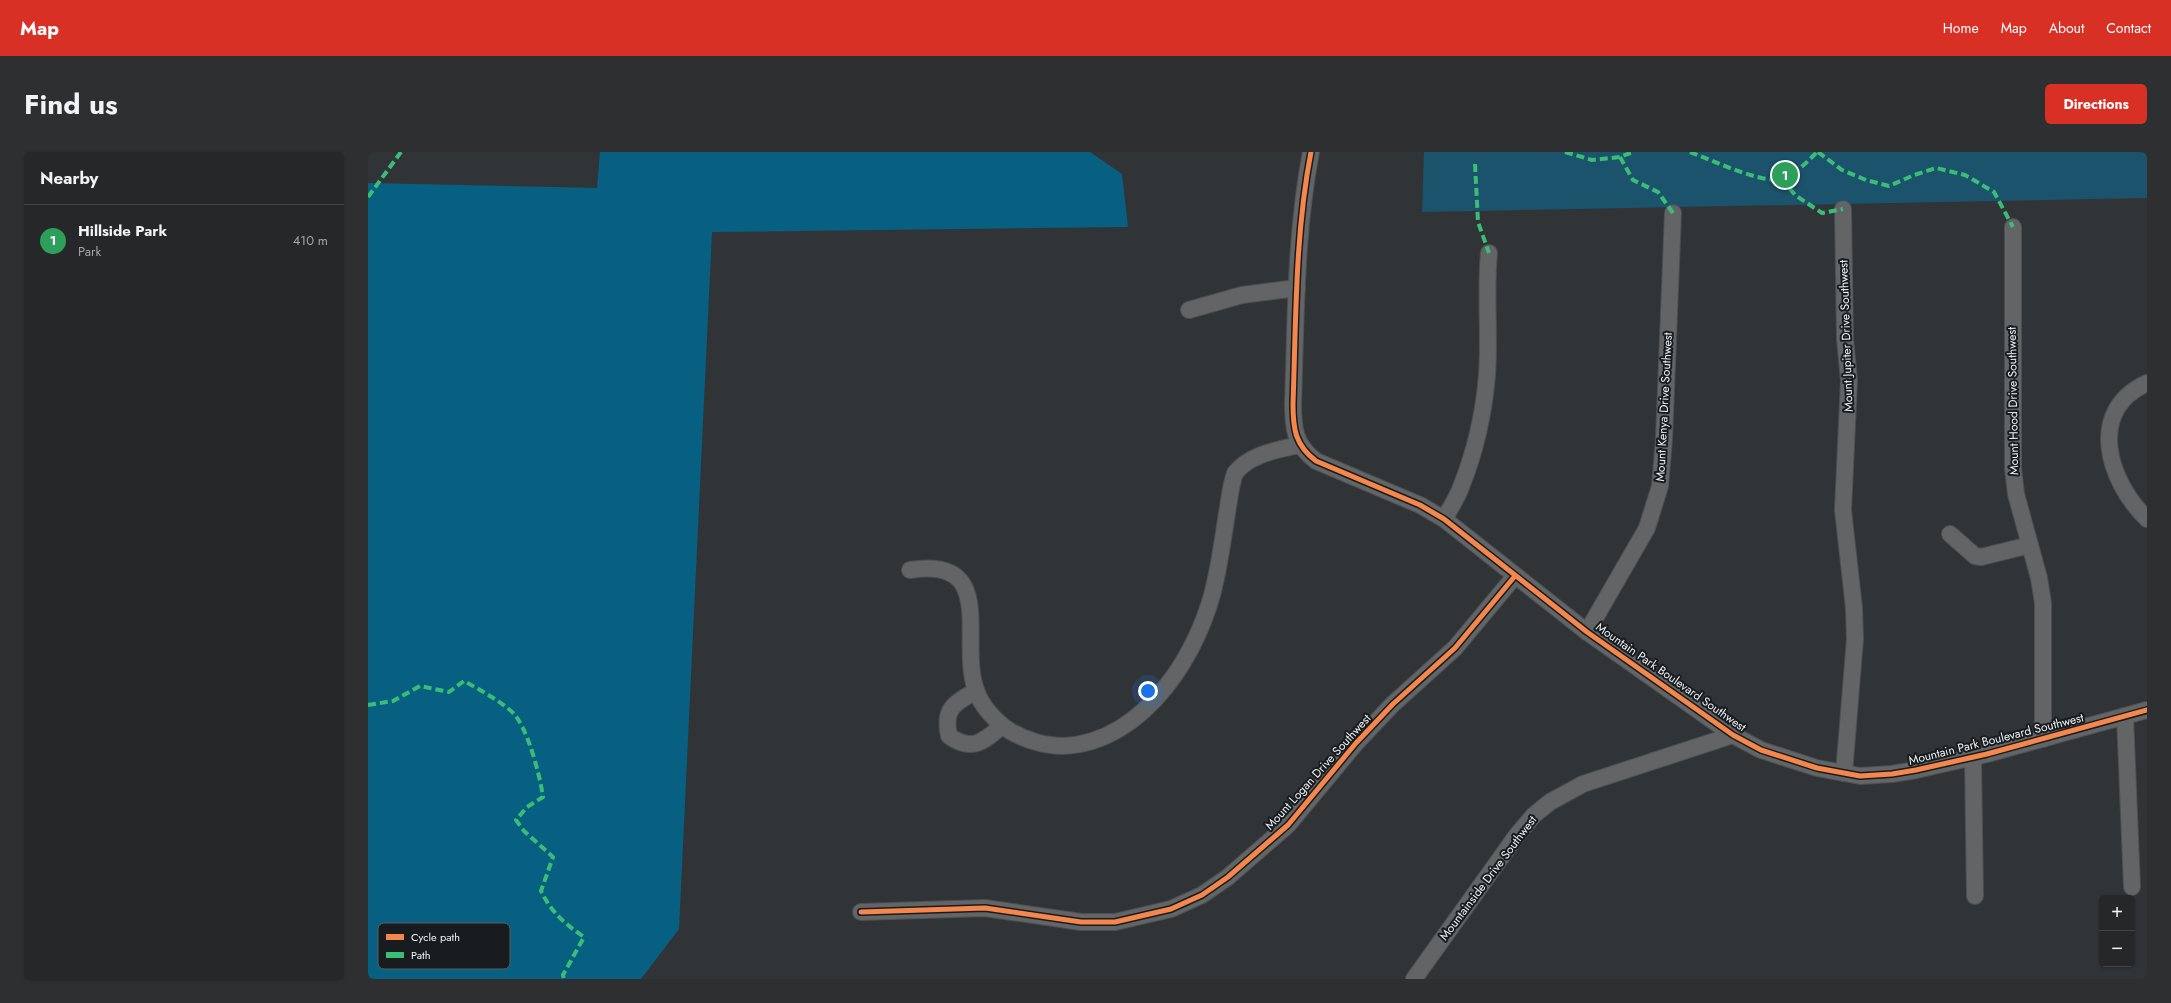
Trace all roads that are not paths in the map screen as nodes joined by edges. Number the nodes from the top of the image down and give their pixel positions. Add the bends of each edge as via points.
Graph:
1 (1311, 152) edge
2 (1843, 209) dead end
3 (1673, 213) dead end
4 (2013, 227) dead end
5 (1489, 253) dead end
6 (1297, 288) junction
7 (1189, 310) dead end
8 (2147, 383) edge
9 (1299, 445) junction
10 (1444, 519) junction
11 (2147, 519) edge
12 (1950, 534) dead end
13 (2030, 545) junction
14 (910, 570) dead end
15 (1515, 576) junction
16 (1587, 632) junction
17 (976, 691) junction
18 (2147, 710) edge
19 (2125, 716) junction
20 (1002, 726) junction
21 (1732, 735) junction
22 (2043, 739) junction
23 (1973, 758) junction
24 (1844, 773) junction
25 (2132, 887) dead end
26 (1975, 896) dead end
27 (861, 912) dead end
28 (1414, 979) edge

1 - 6 street via 1303,210
2 - 24 street, Mount Jupiter Drive Southwest via 1845,339 1849,380 1844,525 1855,639
3 - 16 street, Mount Kenya Drive Southwest via 1660,486 1647,528
4 - 13 street, Mount Hood Drive Southwest via 2013,468 2016,494
5 - 10 street via 1486,288 1487,374 1484,402 1461,489
6 - 7 street via 1242,295
6 - 9 street via 1293,419
8 - 11 street via 2130,393 2115,411 2109,438 2110,454 2119,480
9 - 10 street, Mountain Park Boulevard Southwest via 1304,453 1316,461 1420,505
9 - 20 street via 1262,455 1240,467 1235,473 1216,579 1204,621 1190,650 1153,703 1112,733 1096,741 1082,744 1062,746 1040,743 1021,738
10 - 15 street, Mountain Park Boulevard Southwest
12 - 13 street via 1975,556 1981,557
13 - 22 street, Mount Hood Drive Southwest via 2043,603
14 - 17 street via 924,567 948,571 958,577 964,585 970,605 970,656
15 - 16 street, Mountain Park Boulevard Southwest
15 - 27 street, Mount Logan Drive Southwest via 1455,648 1393,704 1356,743 1288,824 1228,877 1202,895 1170,909 1115,922 1080,922 985,908
16 - 21 street, Mountain Park Boulevard Southwest
17 - 20 street via 988,712
17 - 20 street via 957,701 949,711 946,724 949,736 958,743 977,744
18 - 19 street, Mountain Park Boulevard Southwest
19 - 22 street, Mountain Park Boulevard Southwest
19 - 25 street
21 - 24 street, Mountain Park Boulevard Southwest via 1790,760
21 - 28 street, Mountainside Drive Southwest via 1583,784 1550,802 1534,815 1517,835
22 - 23 street, Mountain Park Boulevard Southwest
23 - 24 street, Mountain Park Boulevard Southwest via 1892,774 1860,776
23 - 26 street

